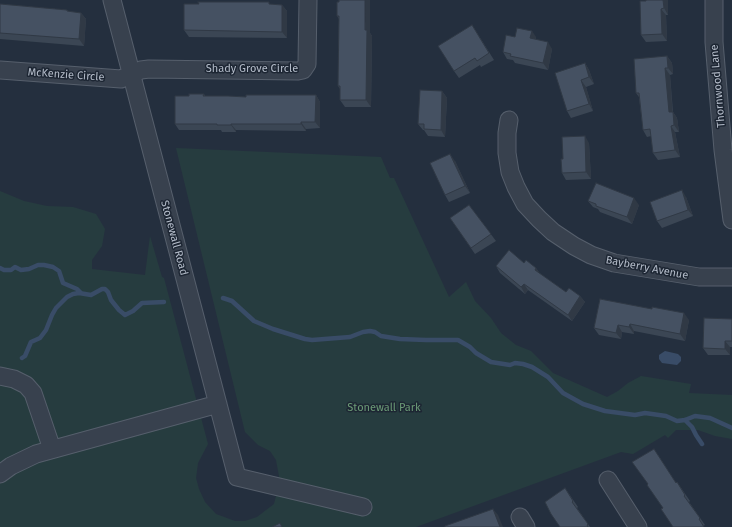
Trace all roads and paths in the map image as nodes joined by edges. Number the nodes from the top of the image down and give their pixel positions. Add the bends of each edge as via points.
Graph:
1 (112, 0) edge
2 (308, 0) edge
3 (714, 0) edge
4 (0, 70) edge
5 (132, 74) junction
6 (509, 120) dead end
7 (732, 220) edge
8 (732, 277) edge
9 (0, 376) edge
10 (218, 404) junction
11 (52, 449) junction
12 (0, 474) edge
13 (608, 480) dead end
14 (363, 507) dead end
15 (638, 527) edge

1 - 5 street, Stonewall Road
2 - 5 street, Shady Grove Circle via 307,64 303,70 149,69
3 - 7 street, Thornwood Lane via 714,42 722,142
4 - 5 street, McKenzie Circle via 121,79
5 - 10 street, Stonewall Road
6 - 8 street, Bayberry Avenue via 507,153 516,187 526,204 554,232 591,255 614,263 698,277
9 - 11 street via 26,385 33,393
10 - 11 street
10 - 14 street, Stonewall Road via 237,477
11 - 12 street via 23,459
13 - 15 street

